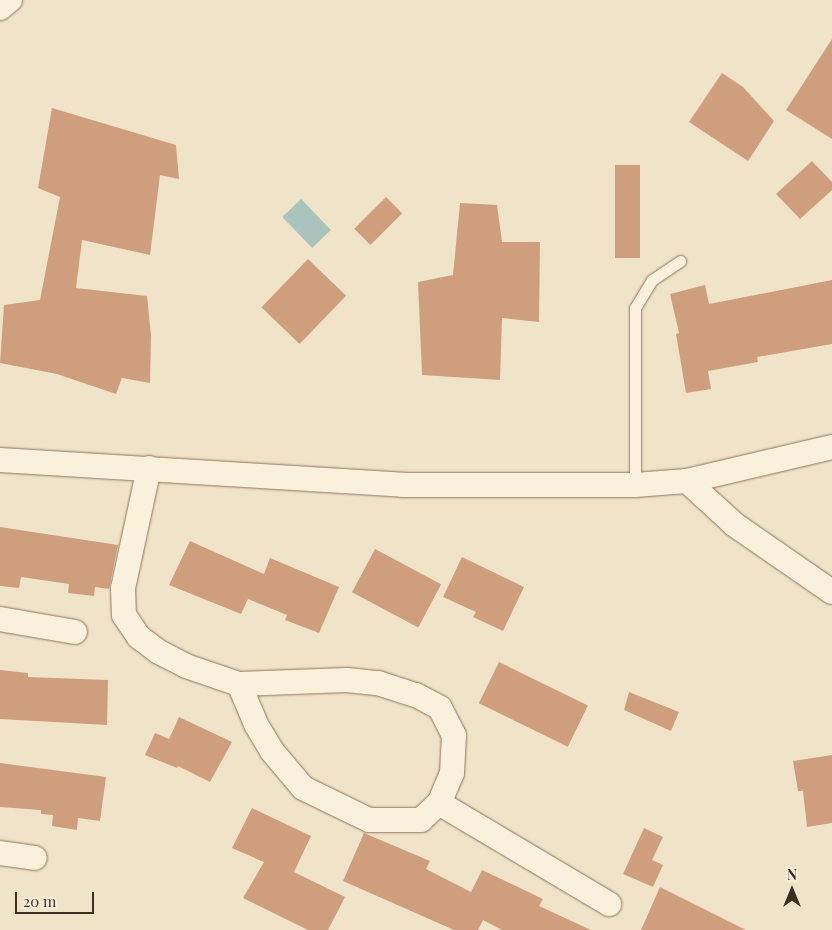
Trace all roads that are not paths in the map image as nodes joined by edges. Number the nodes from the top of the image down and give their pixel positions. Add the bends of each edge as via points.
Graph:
1 (10, 0) edge
2 (0, 8) edge
3 (680, 261) dead end
4 (832, 447) edge
5 (0, 460) edge
6 (149, 468) junction
7 (687, 481) junction
8 (636, 485) junction
9 (832, 592) edge
10 (0, 619) edge
11 (75, 632) dead end
12 (239, 684) junction
13 (438, 803) junction
14 (0, 853) edge
15 (35, 858) dead end
16 (609, 904) dead end

1 - 2 street
3 - 8 lane via 652,280 635,308
4 - 7 street
5 - 6 street
6 - 8 street via 403,485
6 - 12 street via 123,588 124,615 139,637 159,652 186,666
7 - 8 street
7 - 9 street via 735,525
10 - 11 street
12 - 13 street via 272,751 303,788 369,820 420,820
12 - 13 street via 347,680 378,683 416,694 440,708 454,735 452,773
13 - 16 street
14 - 15 street

